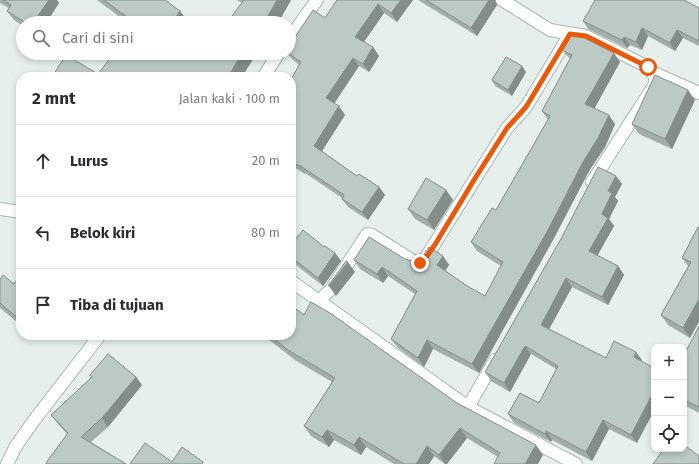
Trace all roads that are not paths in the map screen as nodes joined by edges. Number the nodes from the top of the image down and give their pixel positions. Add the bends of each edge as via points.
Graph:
1 (317, 0) edge
2 (502, 0) edge
3 (296, 29) edge
4 (570, 34) junction
5 (274, 60) edge
6 (266, 72) edge
7 (654, 73) junction
8 (699, 93) edge
9 (585, 194) edge
10 (0, 209) edge
11 (16, 211) edge
12 (296, 285) edge
13 (319, 301) junction
14 (96, 340) edge
15 (499, 352) edge
16 (468, 407) junction
17 (7, 464) edge
18 (576, 464) edge

1 - 3 street
2 - 4 street via 550,30
4 - 7 street via 586,36 648,67
4 - 13 street via 526,107 507,128 425,259 420,263 416,262 372,234 368,234 332,288
5 - 6 street
7 - 8 street
7 - 9 street via 654,84
10 - 11 street
12 - 13 street
13 - 16 street
14 - 17 street via 35,419
15 - 16 street
16 - 18 street

